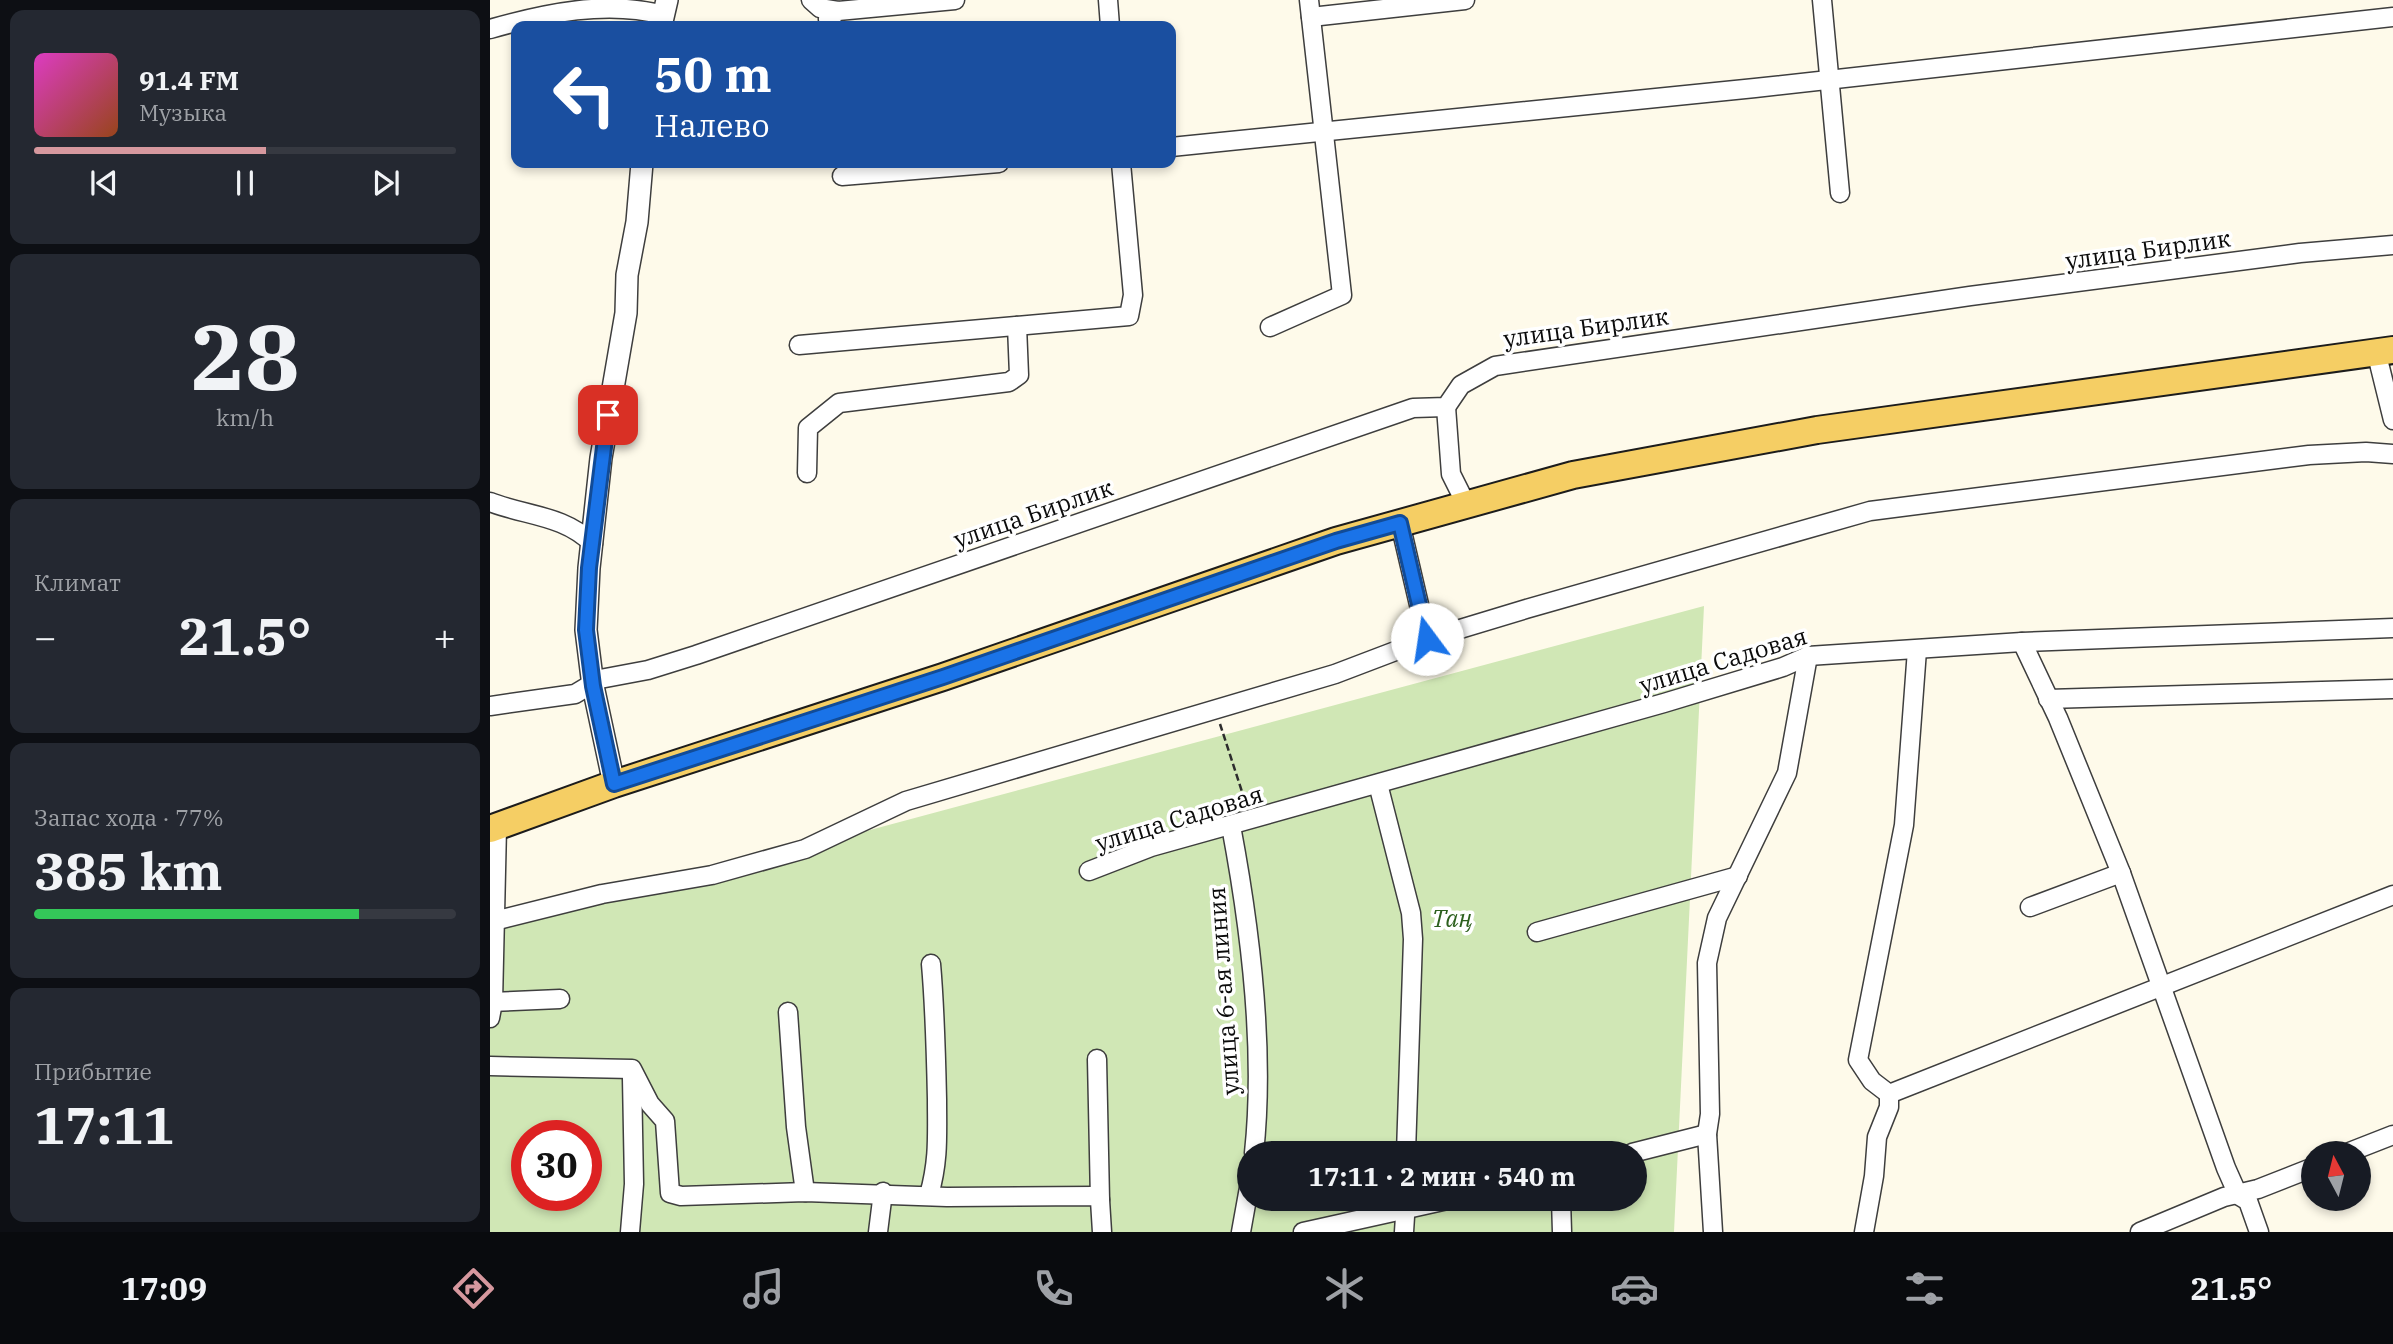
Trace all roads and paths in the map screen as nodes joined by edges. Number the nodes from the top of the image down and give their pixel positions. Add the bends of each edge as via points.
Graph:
1 (811, 0) edge
2 (955, 0) edge
3 (1108, 0) edge
4 (1465, 0) edge
5 (1822, 0) edge
6 (1310, 8) edge
7 (664, 14) edge
8 (2393, 17) edge
9 (834, 18) edge
10 (521, 21) edge
11 (1110, 21) edge
12 (511, 24) edge
13 (490, 29) edge
14 (1829, 80) junction
15 (1322, 131) junction
16 (1176, 147) edge
17 (642, 168) edge
18 (939, 168) edge
19 (1121, 168) edge
20 (842, 176) dead end
21 (1840, 193) dead end
22 (2393, 245) edge
23 (1017, 326) junction
24 (1270, 327) dead end
25 (799, 345) dead end
26 (2385, 351) edge
27 (1446, 407) junction
28 (2393, 420) edge
29 (2393, 454) edge
30 (807, 473) dead end
31 (491, 504) edge
32 (1466, 504) junction
33 (1400, 523) junction
34 (593, 544) junction
35 (2393, 628) edge
36 (1427, 639) junction
37 (2022, 642) junction
38 (1917, 650) junction
39 (1808, 656) junction
40 (593, 686) junction
41 (2393, 689) edge
42 (2048, 699) junction
43 (490, 706) edge
44 (1214, 708) junction
45 (614, 784) junction
46 (1378, 784) junction
47 (1252, 820) junction
48 (1231, 826) junction
49 (493, 828) edge
50 (1089, 872) dead end
51 (2121, 873) junction
52 (1738, 876) junction
53 (2393, 895) edge
54 (2030, 907) dead end
55 (494, 921) junction
56 (1537, 932) dead end
57 (931, 964) dead end
58 (2161, 984) junction
59 (560, 999) dead end
60 (491, 1007) edge
61 (788, 1012) dead end
62 (1097, 1059) dead end
63 (490, 1066) edge
64 (632, 1069) junction
65 (1889, 1094) junction
66 (1707, 1134) junction
67 (2393, 1135) edge
68 (1255, 1141) edge
69 (1406, 1141) edge
70 (2371, 1144) edge
71 (1647, 1149) edge
72 (2301, 1172) edge
73 (805, 1192) junction
74 (883, 1192) junction
75 (929, 1195) junction
76 (2238, 1195) junction
77 (1100, 1200) junction
78 (1245, 1211) edge
79 (1382, 1211) edge
80 (1405, 1211) edge
81 (1561, 1211) edge
82 (630, 1232) edge
83 (878, 1232) edge
84 (1102, 1232) edge
85 (1241, 1232) edge
86 (1303, 1232) edge
87 (1404, 1232) edge
88 (1562, 1232) edge
89 (1713, 1232) edge
90 (1864, 1232) edge
91 (2140, 1232) edge
92 (2259, 1232) edge

1 - 9 street
2 - 9 street
3 - 11 street
4 - 6 street
5 - 14 street
6 - 15 street
7 - 10 street via 642,6 602,4
8 - 14 street
12 - 13 street
14 - 15 street
14 - 21 street
15 - 16 street
15 - 24 street via 1342,295
17 - 34 street
18 - 20 street
19 - 23 street via 1133,295 1129,316
22 - 27 street, улица Бирлик via 1970,296 1522,360 1495,366 1461,384
23 - 25 street
23 - 30 street via 1019,375 1009,382 839,403 808,428
26 - 28 street
26 - 32 main road via 1740,443 1573,475
27 - 32 street via 1451,474
27 - 40 street, улица Бирлик via 1413,408 696,655 600,679
29 - 36 street via 2309,455 1870,511
31 - 34 street via 558,520
32 - 33 main road
33 - 36 street
33 - 45 main road
34 - 40 street via 586,630
35 - 37 street, улица Садовая
36 - 44 street via 1335,674
37 - 38 street, улица Садовая
37 - 42 street
38 - 39 street, улица Садовая
38 - 65 street via 1902,836 1857,1060
39 - 46 street, улица Садовая via 1740,681
39 - 52 street via 1787,774
40 - 43 street, улица Бирлик via 575,694
40 - 45 street
41 - 42 street
42 - 51 street
44 - 47 path
44 - 55 street via 906,801 806,849 712,875 602,894
45 - 49 main road
46 - 47 street, улица Садовая
46 - 69 street via 1411,913
47 - 48 street, улица Садовая
48 - 50 street, улица Садовая via 1151,847
48 - 68 street, улица 6-ая линия via 1254,1005
49 - 55 street
51 - 54 street
51 - 58 street
52 - 56 street
52 - 66 street via 1717,918 1707,963
53 - 58 street
55 - 60 street
57 - 75 street via 938,1062 938,1163
58 - 65 street
58 - 76 street
59 - 60 street
61 - 73 street
62 - 77 street
63 - 64 street
64 - 73 street via 650,1104 665,1121 670,1193
64 - 82 street
65 - 90 street via 1877,1137
66 - 71 street
66 - 89 street
67 - 70 street
72 - 76 street
73 - 74 street
74 - 75 street
74 - 83 street
75 - 77 street via 1095,1196
76 - 91 street
76 - 92 street via 2248,1200
77 - 84 street
78 - 85 street
79 - 86 street
80 - 87 street
81 - 88 street

